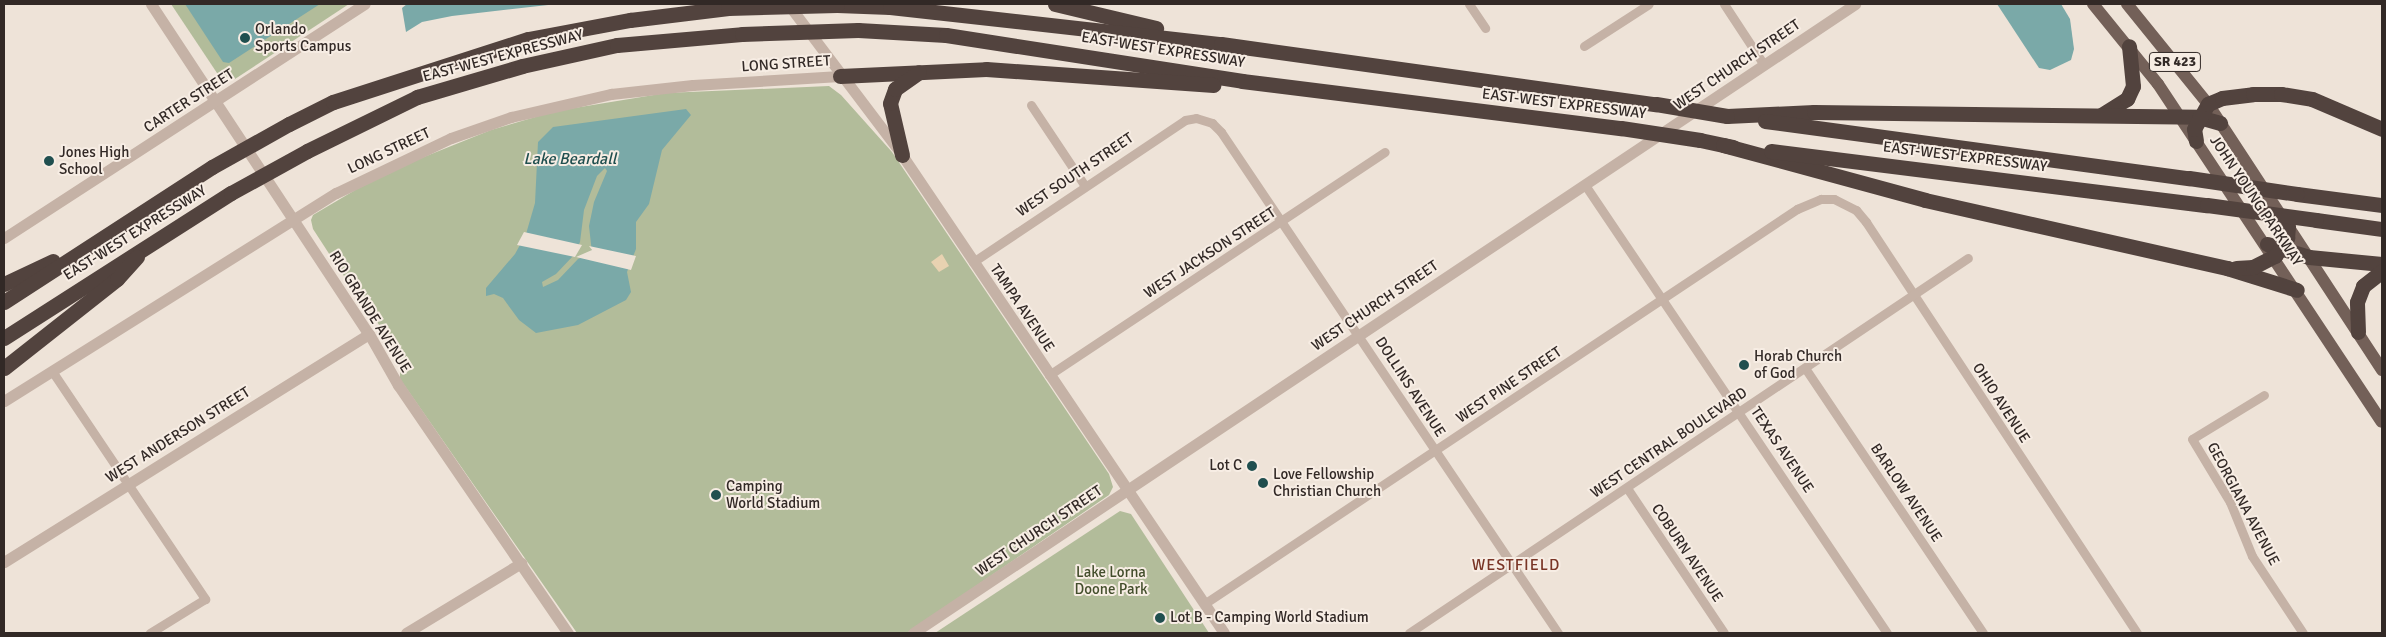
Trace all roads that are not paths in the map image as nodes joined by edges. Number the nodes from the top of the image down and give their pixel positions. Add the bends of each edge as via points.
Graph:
1 (151, 4) edge
2 (365, 4) edge
3 (788, 4) edge
4 (1055, 4) edge
5 (1469, 4) edge
6 (1649, 4) edge
7 (1724, 4) edge
8 (1855, 4) edge
9 (2093, 4) edge
10 (2128, 4) edge
11 (1485, 28) dead end
12 (1221, 44) junction
13 (1584, 46) dead end
14 (2129, 46) junction
15 (1764, 64) junction
16 (918, 72) junction
17 (840, 76) junction
18 (1242, 81) junction
19 (216, 101) junction
20 (2208, 104) junction
21 (1030, 105) dead end
22 (1728, 116) junction
23 (2100, 116) junction
24 (2180, 117) junction
25 (2199, 117) junction
26 (1196, 118) joint
27 (2220, 123) junction
28 (2382, 129) edge
29 (2196, 141) junction
30 (1723, 145) junction
31 (1385, 152) dead end
32 (902, 156) junction
33 (1585, 185) junction
34 (1085, 186) junction
35 (1834, 199) joint
36 (2382, 205) edge
37 (294, 219) junction
38 (1282, 222) junction
39 (2288, 226) junction
40 (2382, 230) edge
41 (4, 238) edge
42 (99, 239) junction
43 (152, 241) junction
44 (2274, 250) junction
45 (2308, 257) junction
46 (1968, 258) dead end
47 (973, 262) junction
48 (2382, 264) edge
49 (2227, 268) junction
50 (2382, 271) edge
51 (4, 284) edge
52 (2297, 290) junction
53 (1913, 295) junction
54 (1663, 298) junction
55 (4, 302) edge
56 (2358, 332) junction
57 (369, 334) junction
58 (1358, 335) junction
59 (4, 338) edge
60 (4, 368) edge
61 (1805, 368) junction
62 (2382, 370) edge
63 (52, 371) junction
64 (1049, 375) junction
65 (2264, 395) dead end
66 (4, 401) edge
67 (1741, 413) junction
68 (2382, 422) edge
69 (1435, 451) junction
70 (128, 483) junction
71 (1627, 488) junction
72 (1128, 489) junction
73 (4, 562) edge
74 (521, 563) junction
75 (1512, 564) junction
76 (1204, 604) junction
77 (150, 633) edge
78 (406, 633) edge
79 (568, 633) edge
80 (913, 633) edge
81 (1224, 633) edge
82 (1409, 633) edge
83 (1558, 633) edge
84 (1724, 633) edge
85 (1887, 633) edge
86 (1983, 633) edge
87 (2137, 633) edge
88 (2303, 633) edge

1 - 19 street, RIO GRANDE AVENUE
2 - 19 street, CARTER STREET
3 - 17 street, TAMPA AVENUE
4 - 12 highway
5 - 11 street
6 - 13 street
7 - 15 street
8 - 15 street, WEST CHURCH STREET
9 - 14 main road, JOHN YOUNG PARKWAY / SR 423
10 - 20 main road, JOHN YOUNG PARKWAY / SR 423
12 - 22 highway, EAST-WEST EXPRESSWAY, bridge
12 - 42 highway, EAST-WEST EXPRESSWAY, bridge via 900,8 728,8 630,20 528,39 333,102 212,167
14 - 23 highway via 2133,86 2127,99
14 - 24 main road, JOHN YOUNG PARKWAY / SR 423
15 - 33 street, WEST CHURCH STREET
16 - 17 highway
16 - 18 highway via 986,69 1213,85
16 - 32 highway via 895,89 890,103
17 - 32 street, TAMPA AVENUE
17 - 37 street, LONG STREET via 693,85 568,102 512,117 435,145 336,193
18 - 30 highway, EAST-WEST EXPRESSWAY, bridge via 1621,128
18 - 43 highway, EAST-WEST EXPRESSWAY, bridge via 946,35 858,30 742,34 617,45 522,66 417,97 307,151
19 - 37 street, RIO GRANDE AVENUE
19 - 41 street, CARTER STREET
20 - 25 highway
20 - 27 main road, JOHN YOUNG PARKWAY / SR 423
20 - 28 highway via 2222,98 2281,94 2312,99
21 - 34 street
22 - 23 highway via 1814,112
22 - 36 highway, EAST-WEST EXPRESSWAY, bridge
23 - 24 highway
24 - 25 highway
24 - 29 main road, JOHN YOUNG PARKWAY / SR 423
25 - 27 highway
25 - 29 highway via 2194,129
26 - 34 street, WEST SOUTH STREET via 1174,126
26 - 38 street, DOLLINS AVENUE via 1205,119 1221,132
27 - 39 main road, JOHN YOUNG PARKWAY / SR 423
29 - 44 main road, JOHN YOUNG PARKWAY / SR 423
30 - 40 highway, EAST-WEST EXPRESSWAY, bridge
30 - 49 highway via 1925,200
31 - 38 street, WEST JACKSON STREET
32 - 47 street, TAMPA AVENUE
33 - 54 street, TEXAS AVENUE
33 - 58 street, WEST CHURCH STREET
34 - 47 street, WEST SOUTH STREET
35 - 53 street, OHIO AVENUE via 1856,210 1866,222
35 - 54 street, WEST PINE STREET via 1821,199 1797,209
37 - 57 street, RIO GRANDE AVENUE
37 - 63 street, LONG STREET
38 - 58 street, DOLLINS AVENUE
38 - 64 street, WEST JACKSON STREET
39 - 44 highway via 2287,238
39 - 45 main road, JOHN YOUNG PARKWAY / SR 423
42 - 51 highway
42 - 55 highway, EAST-WEST EXPRESSWAY
43 - 59 highway, EAST-WEST EXPRESSWAY
43 - 60 highway via 117,279
44 - 45 highway
44 - 49 highway via 2253,267
44 - 52 main road, JOHN YOUNG PARKWAY / SR 423
45 - 48 highway
45 - 56 main road, JOHN YOUNG PARKWAY / SR 423
46 - 53 street, WEST CENTRAL BOULEVARD
47 - 64 street, TAMPA AVENUE
49 - 52 highway
50 - 56 highway via 2363,286 2357,302
52 - 68 main road, JOHN YOUNG PARKWAY / SR 423
53 - 61 street, WEST CENTRAL BOULEVARD
53 - 87 street, OHIO AVENUE
54 - 67 street, TEXAS AVENUE
54 - 69 street, WEST PINE STREET
56 - 62 main road, JOHN YOUNG PARKWAY / SR 423
57 - 70 street, WEST ANDERSON STREET
57 - 74 street, RIO GRANDE AVENUE via 398,385
58 - 69 street, DOLLINS AVENUE
58 - 72 street, WEST CHURCH STREET
61 - 67 street, WEST CENTRAL BOULEVARD
61 - 86 street, BARLOW AVENUE
63 - 66 street, LONG STREET
63 - 70 street
64 - 72 street, TAMPA AVENUE
65 - 88 street, GEORGIANA AVENUE via 2192,438 2230,502 2252,556
67 - 71 street, WEST CENTRAL BOULEVARD
67 - 85 street, TEXAS AVENUE
69 - 75 street, DOLLINS AVENUE
69 - 76 street, WEST PINE STREET
70 - 73 street, WEST ANDERSON STREET
70 - 77 street via 205,599
71 - 75 street, WEST CENTRAL BOULEVARD
71 - 84 street, COBURN AVENUE
72 - 76 street, TAMPA AVENUE
72 - 80 street, WEST CHURCH STREET
74 - 78 street
74 - 79 street, RIO GRANDE AVENUE
75 - 82 street, WEST CENTRAL BOULEVARD
75 - 83 street, DOLLINS AVENUE
76 - 81 street, TAMPA AVENUE

